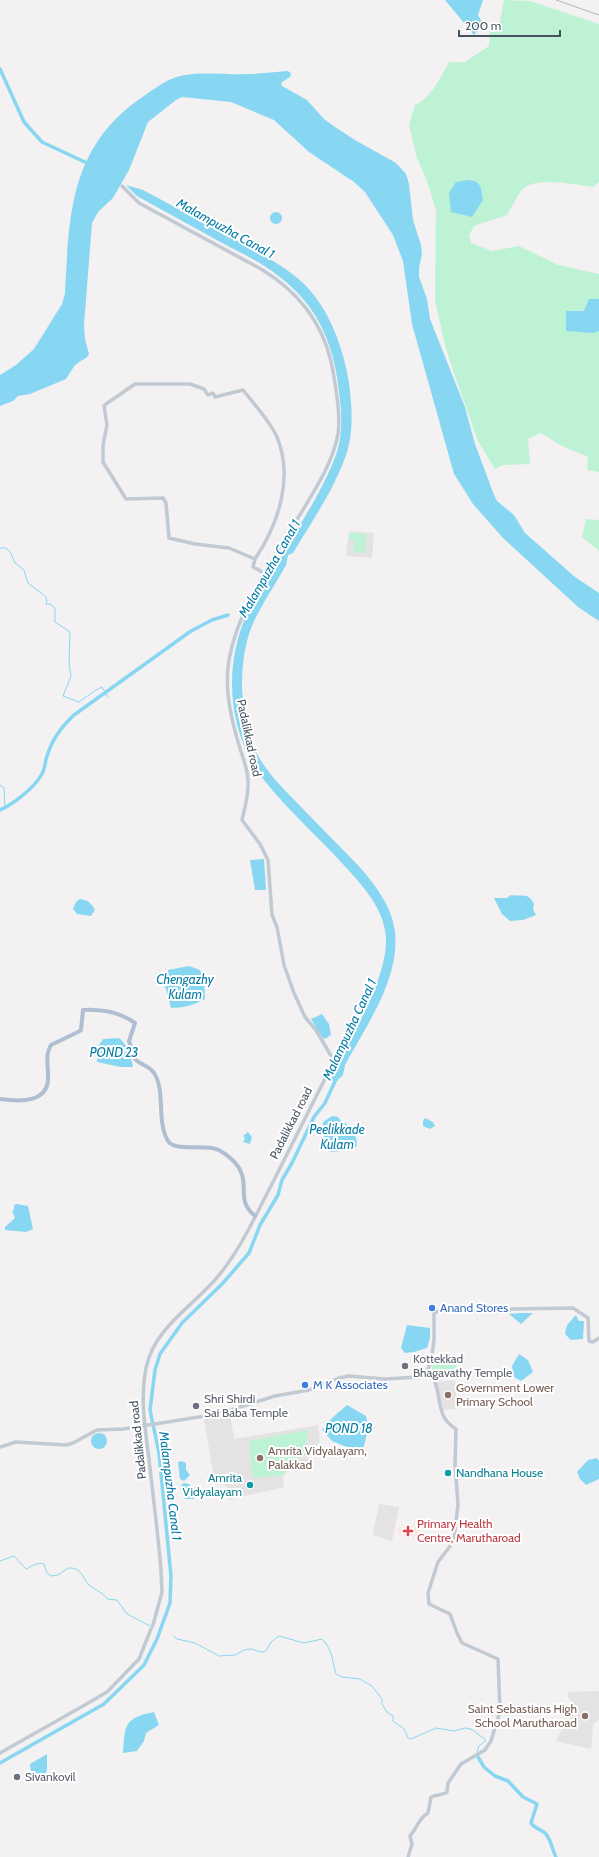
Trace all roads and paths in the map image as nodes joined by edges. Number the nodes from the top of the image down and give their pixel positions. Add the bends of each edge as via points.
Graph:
1 (122, 186) dead end
2 (255, 559) junction
3 (264, 573) junction
4 (0, 1099) edge
5 (256, 1216) junction
6 (599, 1338) edge
7 (426, 1372) junction
8 (145, 1424) junction
9 (0, 1447) edge
10 (0, 1753) edge
11 (408, 1857) edge

1 - 3 street via 139,203 246,260 288,287 312,315 328,351 335,380 338,428 335,444 322,478
2 - 2 street via 268,540 282,499 282,458 276,437 243,390 215,397 213,394 208,395 204,389 190,384 135,384 106,404 104,406 107,425 103,462 126,498 163,498 166,503 169,538 229,548
2 - 3 street via 253,567
3 - 5 street, Padalikkad road via 248,602 228,668 232,721 248,780 242,820 260,844 268,860 272,915 278,927 284,965 294,993 305,1017 316,1030 334,1061
4 - 5 main road via 31,1099 43,1094 48,1087 46,1058 51,1045 81,1030 83,1010 112,1011 135,1024 129,1042 135,1059 149,1067 157,1078 163,1125 168,1141 174,1145 212,1147 223,1152 239,1167 245,1203 248,1210
5 - 8 street, Padalikkad road via 229,1263 176,1317 152,1351 143,1383
6 - 7 street via 593,1342 589,1340 588,1318 573,1308 512,1308 503,1312 442,1310 434,1313 431,1363
7 - 8 street via 420,1377 384,1379 349,1376 309,1390 273,1397 218,1414
7 - 11 street via 435,1380 440,1411 450,1426 456,1429 458,1504 454,1541 438,1562 428,1593 429,1604 450,1614 462,1643 498,1659 500,1711 489,1745 461,1764 448,1783 447,1792 431,1797 428,1813 420,1818 416,1830 410,1836 412,1844
8 - 9 street via 123,1429 97,1430 66,1445 16,1442
8 - 10 street, Padalikkad road via 162,1592 139,1659 106,1692

